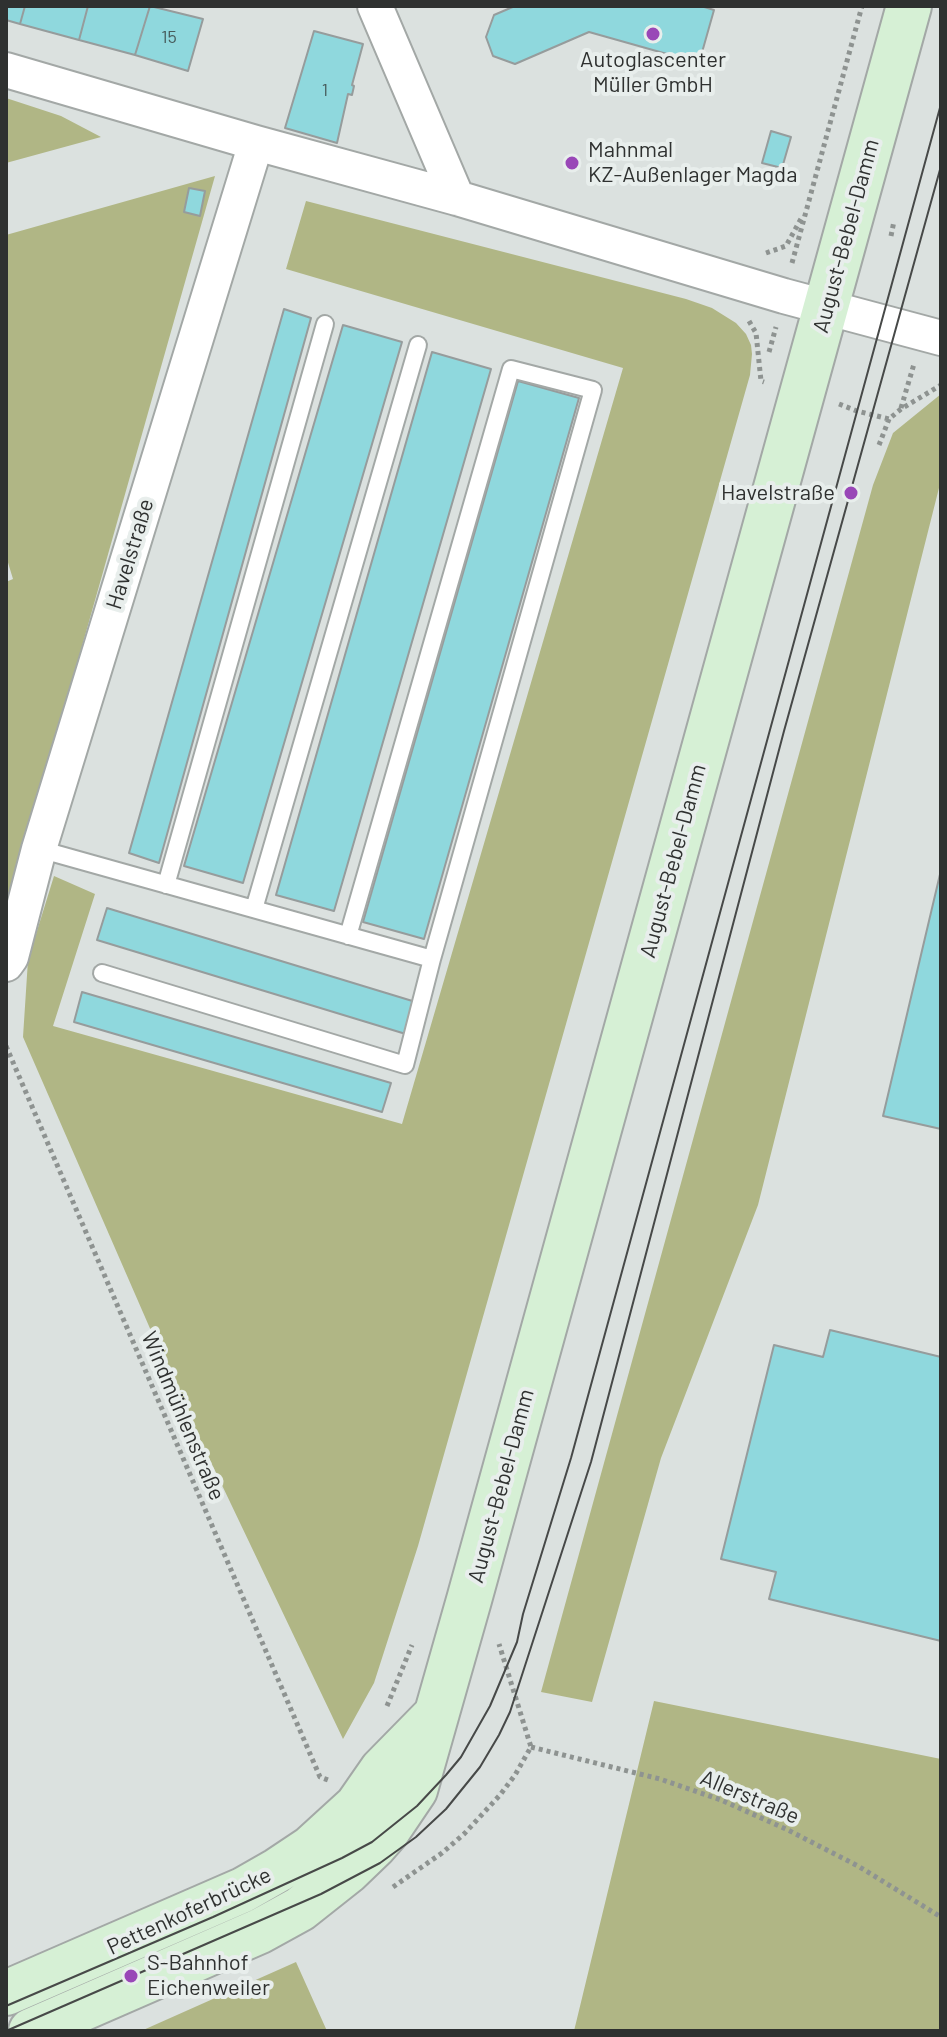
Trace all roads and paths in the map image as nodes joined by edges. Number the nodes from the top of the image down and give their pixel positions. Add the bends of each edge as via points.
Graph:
1 (375, 6) edge
2 (862, 6) edge
3 (909, 6) edge
4 (6, 70) edge
5 (256, 143) junction
6 (457, 198) junction
7 (806, 210) junction
8 (797, 244) dead end
9 (759, 256) dead end
10 (826, 307) junction
11 (744, 312) dead end
12 (325, 324) dead end
13 (941, 338) edge
14 (418, 345) dead end
15 (770, 348) dead end
16 (941, 385) edge
17 (840, 404) dead end
18 (889, 419) junction
19 (879, 445) dead end
20 (39, 849) junction
21 (166, 885) junction
22 (254, 909) junction
23 (348, 936) junction
24 (432, 959) junction
25 (6, 964) edge
26 (102, 973) dead end
27 (6, 1046) edge
28 (415, 1637) dead end
29 (502, 1654) dead end
30 (385, 1711) dead end
31 (435, 1715) junction
32 (531, 1747) junction
33 (344, 1794) junction
34 (374, 1846) joint
35 (391, 1888) dead end
36 (941, 1917) edge
37 (6, 1993) edge
38 (31, 2031) edge

1 - 6 street
2 - 7 path, August-Bebel-Damm
3 - 10 main road, August-Bebel-Damm
4 - 5 street
5 - 6 street
5 - 20 street, Havelstraße
6 - 10 street
7 - 8 path, August-Bebel-Damm
7 - 9 path, August-Bebel-Damm via 786,246
10 - 13 street
10 - 31 main road, August-Bebel-Damm
11 - 15 path via 756,333 761,381
12 - 21 lane
14 - 22 lane
16 - 18 path
17 - 18 path
18 - 19 path
20 - 21 lane
20 - 25 street, Havelstraße
21 - 22 lane
22 - 23 lane
23 - 24 lane
23 - 24 lane via 511,369 593,390
24 - 26 lane via 405,1065
27 - 33 path, Windmühlenstraße via 320,1777
28 - 30 path
29 - 32 path
31 - 33 main road, August-Bebel-Damm via 382,1770
31 - 34 main road, August-Bebel-Damm via 415,1790
32 - 35 path via 515,1775 464,1834
32 - 36 path, Allerstraße via 721,1800 858,1866
33 - 37 main road, Pettenkoferbrücke via 311,1848 278,1870
34 - 38 main road, Pettenkoferbrücke via 300,1909 260,1931

